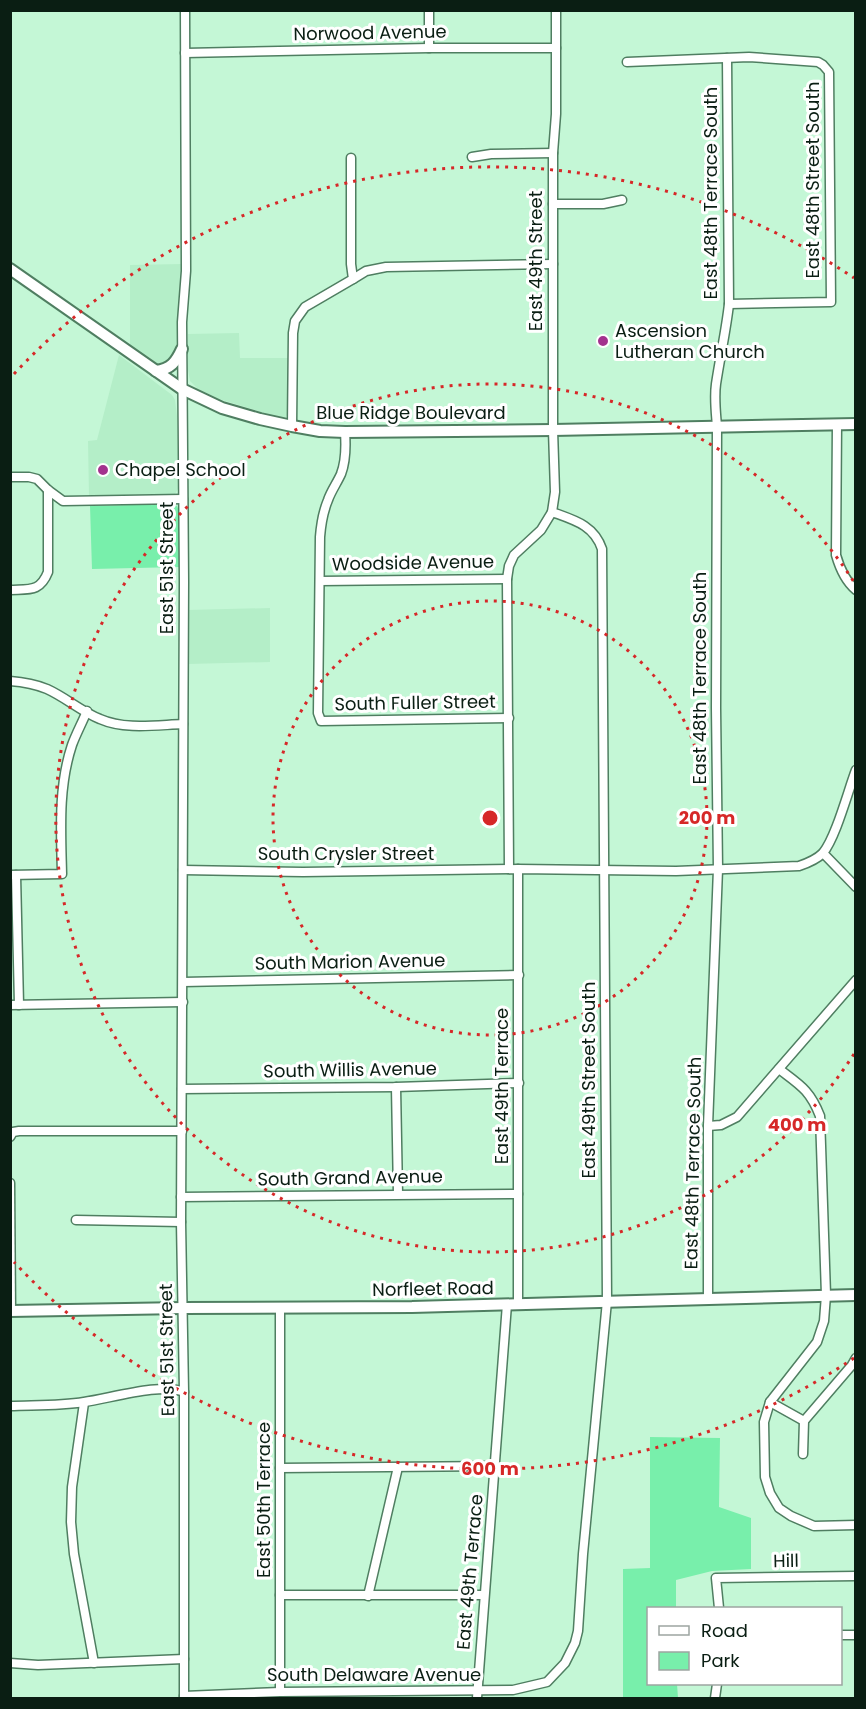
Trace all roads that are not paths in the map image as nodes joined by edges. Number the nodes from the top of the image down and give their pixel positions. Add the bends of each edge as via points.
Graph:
1 (185, 10) edge
2 (429, 10) edge
3 (556, 10) edge
4 (429, 48) junction
5 (556, 48) junction
6 (186, 53) junction
7 (727, 58) junction
8 (627, 62) dead end
9 (553, 153) junction
10 (472, 157) dead end
11 (351, 158) dead end
12 (622, 201) dead end
13 (553, 204) junction
14 (553, 264) junction
15 (10, 269) edge
16 (352, 279) junction
17 (729, 304) junction
18 (182, 349) junction
19 (156, 371) junction
20 (182, 389) junction
21 (837, 424) junction
22 (855, 424) edge
23 (292, 426) junction
24 (717, 427) junction
25 (553, 430) junction
26 (345, 432) junction
27 (10, 477) edge
28 (48, 490) junction
29 (183, 499) junction
30 (552, 512) junction
31 (507, 579) junction
32 (320, 581) junction
33 (10, 590) edge
34 (855, 590) edge
35 (10, 681) edge
36 (87, 711) junction
37 (509, 718) junction
38 (183, 724) junction
39 (855, 770) edge
40 (823, 853) junction
41 (514, 869) junction
42 (718, 869) junction
43 (183, 870) junction
44 (604, 870) junction
45 (13, 875) edge
46 (855, 887) edge
47 (519, 975) junction
48 (855, 980) edge
49 (183, 982) junction
50 (183, 1002) junction
51 (15, 1005) edge
52 (778, 1069) junction
53 (519, 1083) junction
54 (396, 1087) junction
55 (182, 1089) junction
56 (708, 1126) junction
57 (182, 1131) junction
58 (12, 1134) edge
59 (10, 1183) edge
60 (398, 1194) junction
61 (518, 1194) junction
62 (181, 1197) junction
63 (76, 1220) dead end
64 (181, 1222) junction
65 (826, 1295) junction
66 (855, 1295) edge
67 (708, 1298) junction
68 (607, 1301) junction
69 (513, 1304) junction
70 (280, 1307) junction
71 (183, 1308) junction
72 (11, 1311) edge
73 (855, 1358) edge
74 (184, 1392) junction
75 (84, 1402) junction
76 (770, 1402) junction
77 (10, 1406) edge
78 (804, 1421) junction
79 (803, 1454) dead end
80 (495, 1466) junction
81 (398, 1467) junction
82 (280, 1468) junction
83 (855, 1525) edge
84 (855, 1576) edge
85 (484, 1594) junction
86 (280, 1595) junction
87 (368, 1596) junction
88 (719, 1607) edge
89 (184, 1659) junction
90 (10, 1663) edge
91 (94, 1663) junction
92 (560, 1670) joint
93 (280, 1692) junction
94 (477, 1695) edge
95 (184, 1697) edge

1 - 6 street, East 51st Street
2 - 4 street
3 - 5 street, East 49th Street
4 - 5 street, Norwood Avenue
4 - 6 street, Norwood Avenue
5 - 9 street, East 49th Street
6 - 18 street, East 51st Street
7 - 8 street
7 - 17 street, East 48th Terrace South
7 - 17 street, East 48th Street South via 818,62 829,72 831,302
9 - 10 street
9 - 13 street, East 49th Street
11 - 16 street
12 - 13 street
13 - 14 street, East 49th Street
14 - 16 street via 386,267
14 - 25 street, East 49th Street
15 - 19 street, Blue Ridge Boulevard
16 - 23 street via 305,307 295,321
17 - 24 street, East 48th Terrace South via 716,385
18 - 19 street via 174,364
18 - 20 street, East 51st Street
19 - 20 street, Blue Ridge Boulevard
20 - 23 street, Blue Ridge Boulevard via 222,408
20 - 29 street, East 51st Street
21 - 22 street, Blue Ridge Boulevard
21 - 24 street, Blue Ridge Boulevard
21 - 34 street via 836,555
23 - 26 street, Blue Ridge Boulevard
24 - 25 street, Blue Ridge Boulevard
24 - 42 street, East 48th Terrace South
25 - 26 street, Blue Ridge Boulevard
25 - 30 street, East 49th Street
26 - 32 street via 343,465 322,521
27 - 28 street via 37,479
28 - 29 street via 63,501
28 - 33 street via 48,572 44,584 34,589
29 - 38 street, East 51st Street
30 - 31 street, East 49th Terrace via 541,530 514,555
30 - 44 street, East 49th Street South via 590,529 602,549
31 - 32 street, Woodside Avenue
31 - 37 street, East 49th Terrace
32 - 37 street, South Fuller Street via 321,721
35 - 36 street via 46,689
36 - 38 street via 122,725
36 - 45 street via 72,746 63,782 62,874
37 - 41 street, East 49th Terrace
38 - 43 street, East 51st Street
39 - 40 street via 831,841
40 - 42 street, South Crysler Street via 799,866
40 - 46 street
41 - 43 street, South Crysler Street
41 - 44 street, South Crysler Street
41 - 47 street, East 49th Terrace
42 - 44 street, South Crysler Street
42 - 56 street, East 48th Terrace South
43 - 49 street, East 51st Street
44 - 68 street, East 49th Street South
45 - 51 street
47 - 49 street, South Marion Avenue
47 - 53 street, East 49th Terrace
48 - 52 street
49 - 50 street, East 51st Street
50 - 51 street
50 - 55 street, East 51st Street
52 - 56 street via 737,1117
52 - 65 street via 805,1089 820,1116
53 - 54 street, South Willis Avenue
53 - 61 street, East 49th Terrace
54 - 55 street, South Willis Avenue
54 - 60 street
55 - 57 street, East 51st Street
56 - 67 street, East 48th Terrace South
57 - 58 street
57 - 62 street, East 51st Street
59 - 72 street
60 - 61 street, South Grand Avenue
60 - 62 street, South Grand Avenue
61 - 69 street, East 49th Terrace
62 - 64 street, East 51st Street
63 - 64 street
64 - 71 street, East 51st Street
65 - 66 street, Norfleet Road
65 - 67 street, Norfleet Road
65 - 76 street via 817,1342
67 - 68 street, Norfleet Road
68 - 69 street, Norfleet Road
68 - 92 street, East 49th Street South via 578,1631
69 - 70 street, Norfleet Road
69 - 80 street, East 49th Terrace
70 - 71 street, Norfleet Road
70 - 82 street, East 50th Terrace
71 - 72 street, Norfleet Road
71 - 74 street, East 51st Street
73 - 78 street
74 - 75 street via 141,1391
74 - 89 street, East 51st Street
75 - 77 street
75 - 91 street via 71,1522
76 - 78 street
76 - 83 street via 764,1422 765,1477 779,1508 814,1526
78 - 79 street
80 - 81 street
80 - 85 street, East 49th Terrace
81 - 82 street
81 - 87 street
82 - 86 street, East 50th Terrace
84 - 88 street, Hill via 716,1578
85 - 87 street
85 - 94 street, East 49th Terrace
86 - 87 street
86 - 93 street, East 50th Terrace
89 - 91 street
89 - 95 street, East 51st Street
90 - 91 street
92 - 94 street, South Delaware Avenue via 547,1682
93 - 94 street, South Delaware Avenue
93 - 95 street, South Delaware Avenue

